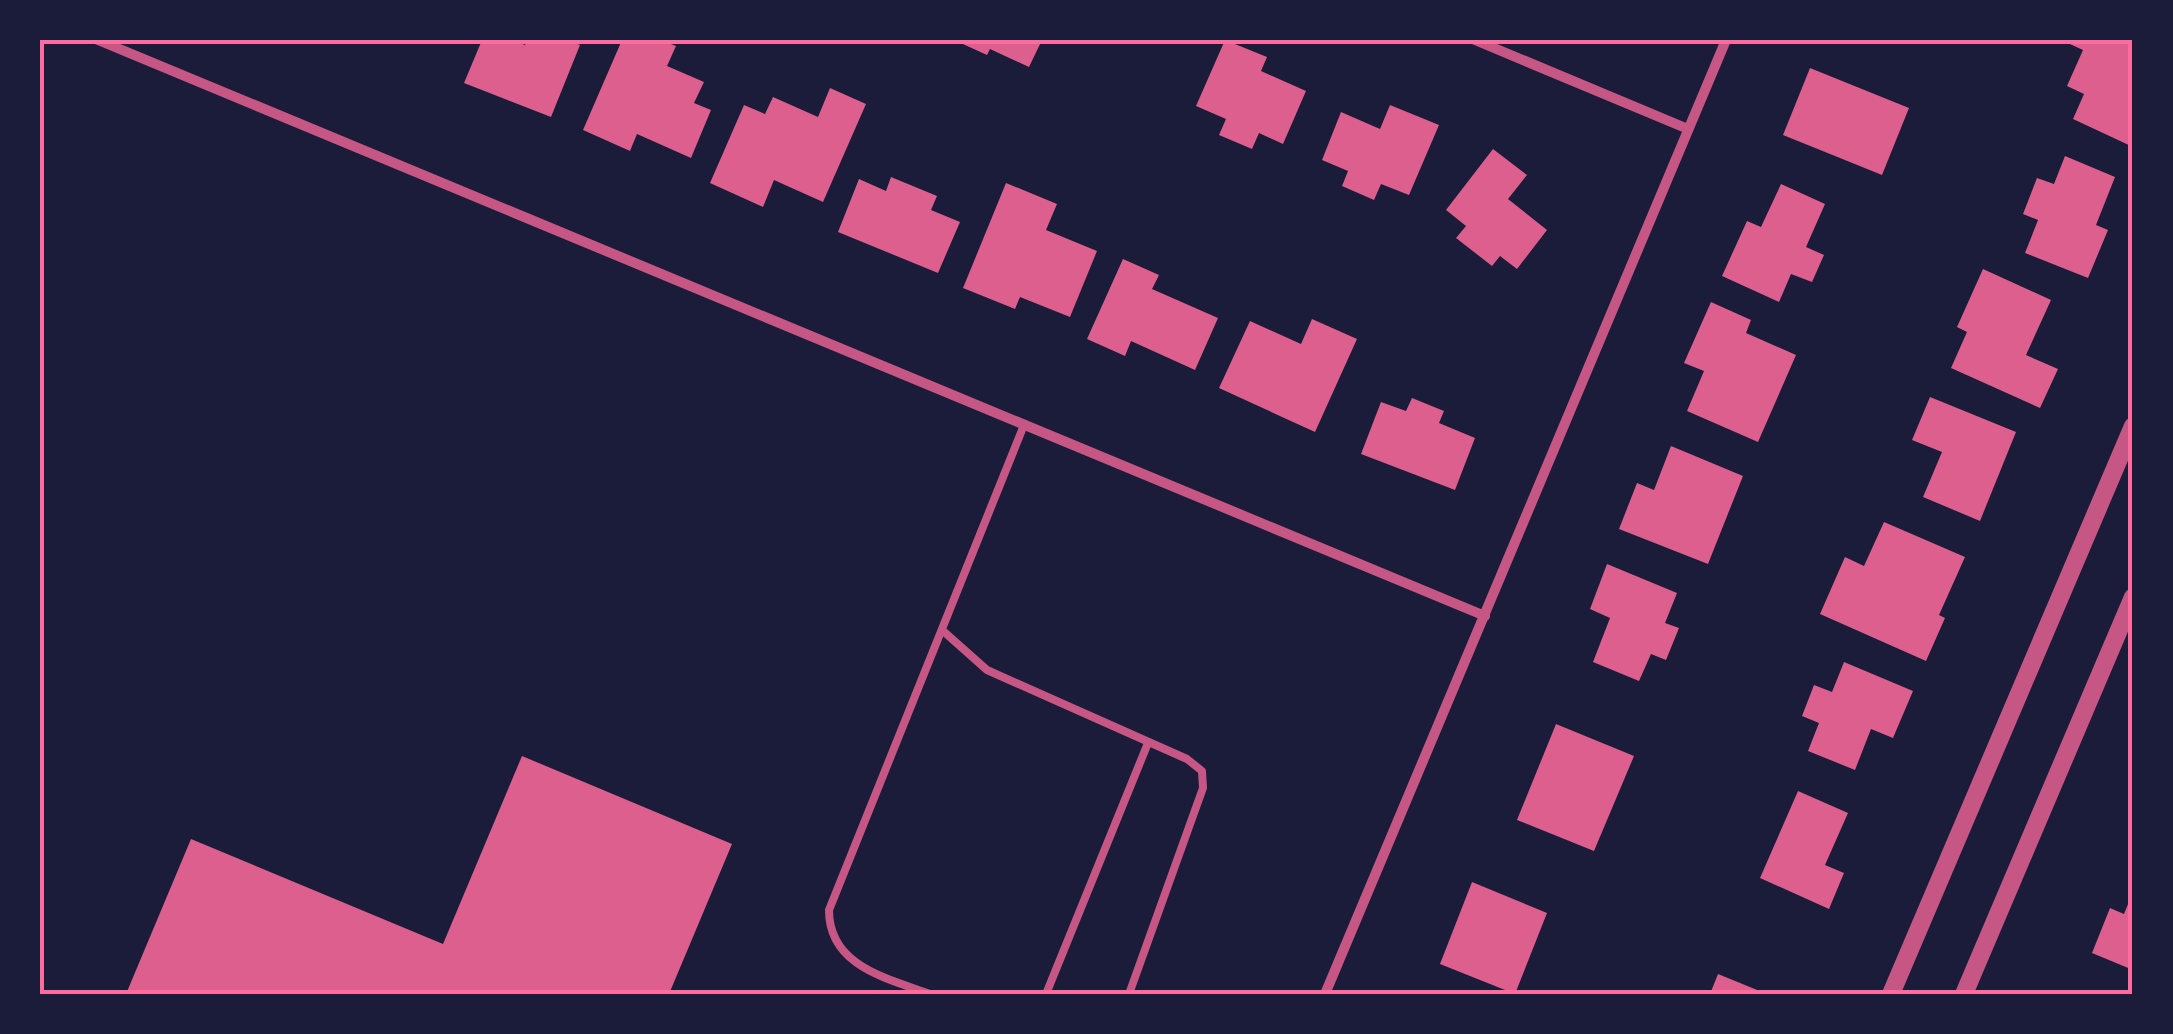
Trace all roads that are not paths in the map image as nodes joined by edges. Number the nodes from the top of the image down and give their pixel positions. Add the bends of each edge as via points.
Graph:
1 (98, 40) edge
2 (1474, 40) edge
3 (1726, 40) edge
4 (1688, 129) junction
5 (1024, 425) junction
6 (2133, 426) edge
7 (2133, 597) edge
8 (1485, 616) junction
9 (942, 630) junction
10 (1148, 742) junction
11 (930, 994) edge
12 (1046, 994) edge
13 (1129, 994) edge
14 (1325, 994) edge
15 (1891, 994) edge
16 (1964, 994) edge

1 - 5 street
2 - 4 street
3 - 4 street
4 - 8 street
5 - 8 street
5 - 9 lane
6 - 15 street
7 - 16 street
8 - 14 street
9 - 10 lane via 987,670
9 - 11 lane via 829,910 829,928 842,953 870,972
10 - 12 lane
10 - 13 lane via 1188,759 1202,771 1203,788

